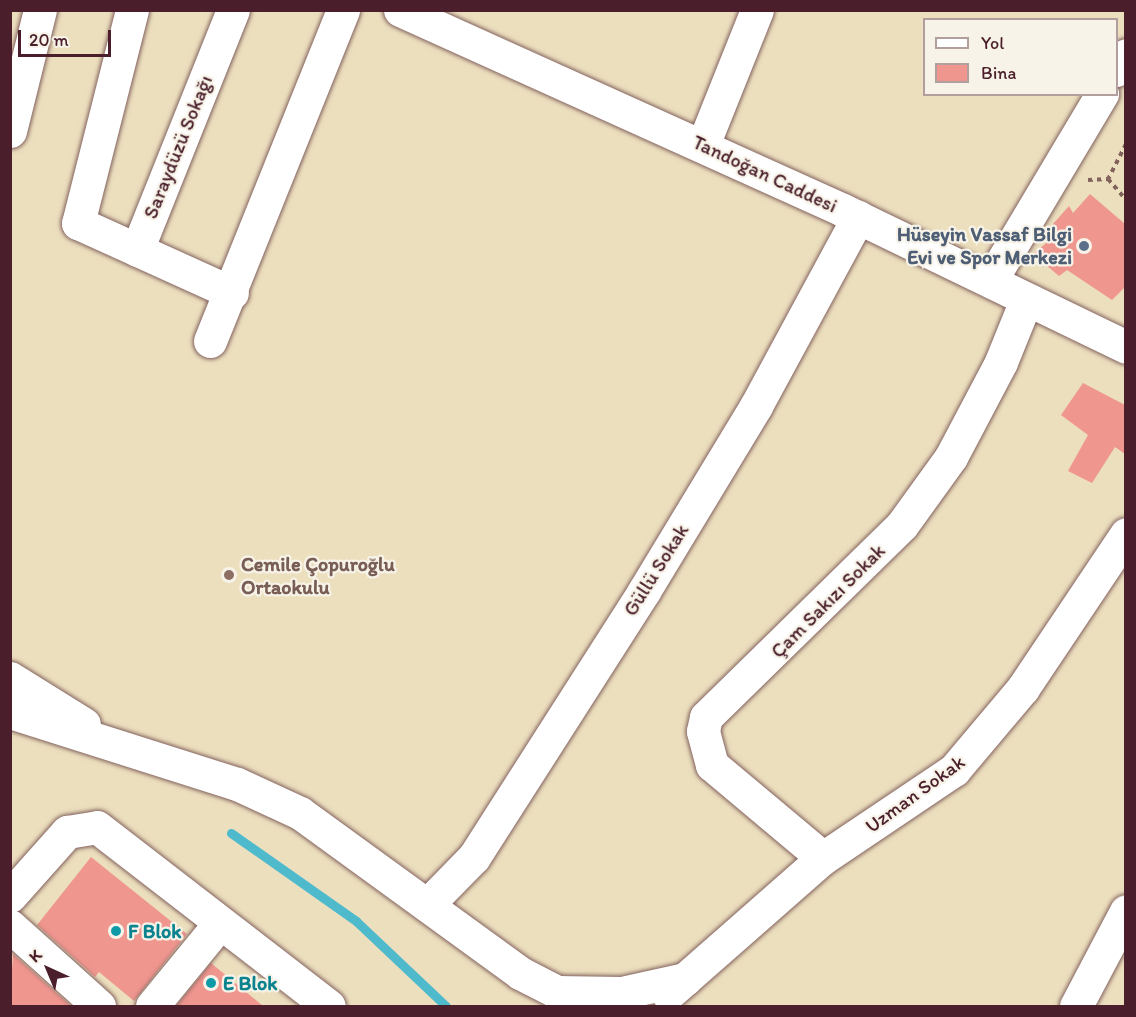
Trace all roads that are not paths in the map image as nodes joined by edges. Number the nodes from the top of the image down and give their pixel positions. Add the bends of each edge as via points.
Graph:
1 (40, 10) edge
2 (132, 10) edge
3 (233, 10) edge
4 (343, 10) edge
5 (757, 10) edge
6 (417, 14) edge
7 (1101, 96) edge
8 (10, 131) edge
9 (703, 145) junction
10 (858, 217) junction
11 (137, 250) junction
12 (991, 280) junction
13 (232, 293) junction
14 (1026, 300) junction
15 (210, 340) dead end
16 (1125, 347) edge
17 (1125, 534) edge
18 (10, 678) edge
19 (10, 712) edge
20 (131, 754) junction
21 (823, 858) junction
22 (10, 896) edge
23 (427, 905) junction
24 (1125, 911) edge
25 (220, 923) junction
26 (10, 926) edge
27 (685, 979) junction
28 (95, 1005) edge
29 (153, 1006) edge
30 (328, 1006) edge
31 (653, 1006) edge
32 (1076, 1006) edge

1 - 8 street
2 - 11 street via 78,223
3 - 11 street, Saraydüzü Sokağı
4 - 13 street
5 - 9 street
6 - 9 street, Tandoğan Caddesi
7 - 12 street
9 - 10 street, Tandoğan Caddesi
10 - 12 street, Tandoğan Caddesi
10 - 23 street, Güllü Sokak via 756,406 644,591 474,857
11 - 13 street
12 - 14 street, Tandoğan Caddesi
13 - 15 street
14 - 16 street, Tandoğan Caddesi
14 - 21 street, Çam Sakızı Sokak via 962,438 902,525 706,717 703,731 712,765
17 - 21 street, Uzman Sokak via 1023,688 954,770
18 - 20 street
19 - 20 street
20 - 23 street via 237,784 300,813
21 - 27 street, Uzman Sokak
22 - 25 street via 66,832 97,827
23 - 27 street via 520,973 558,992 621,993
24 - 32 street
25 - 29 street
25 - 30 street
26 - 28 street
27 - 31 street, Uzman Sokak

